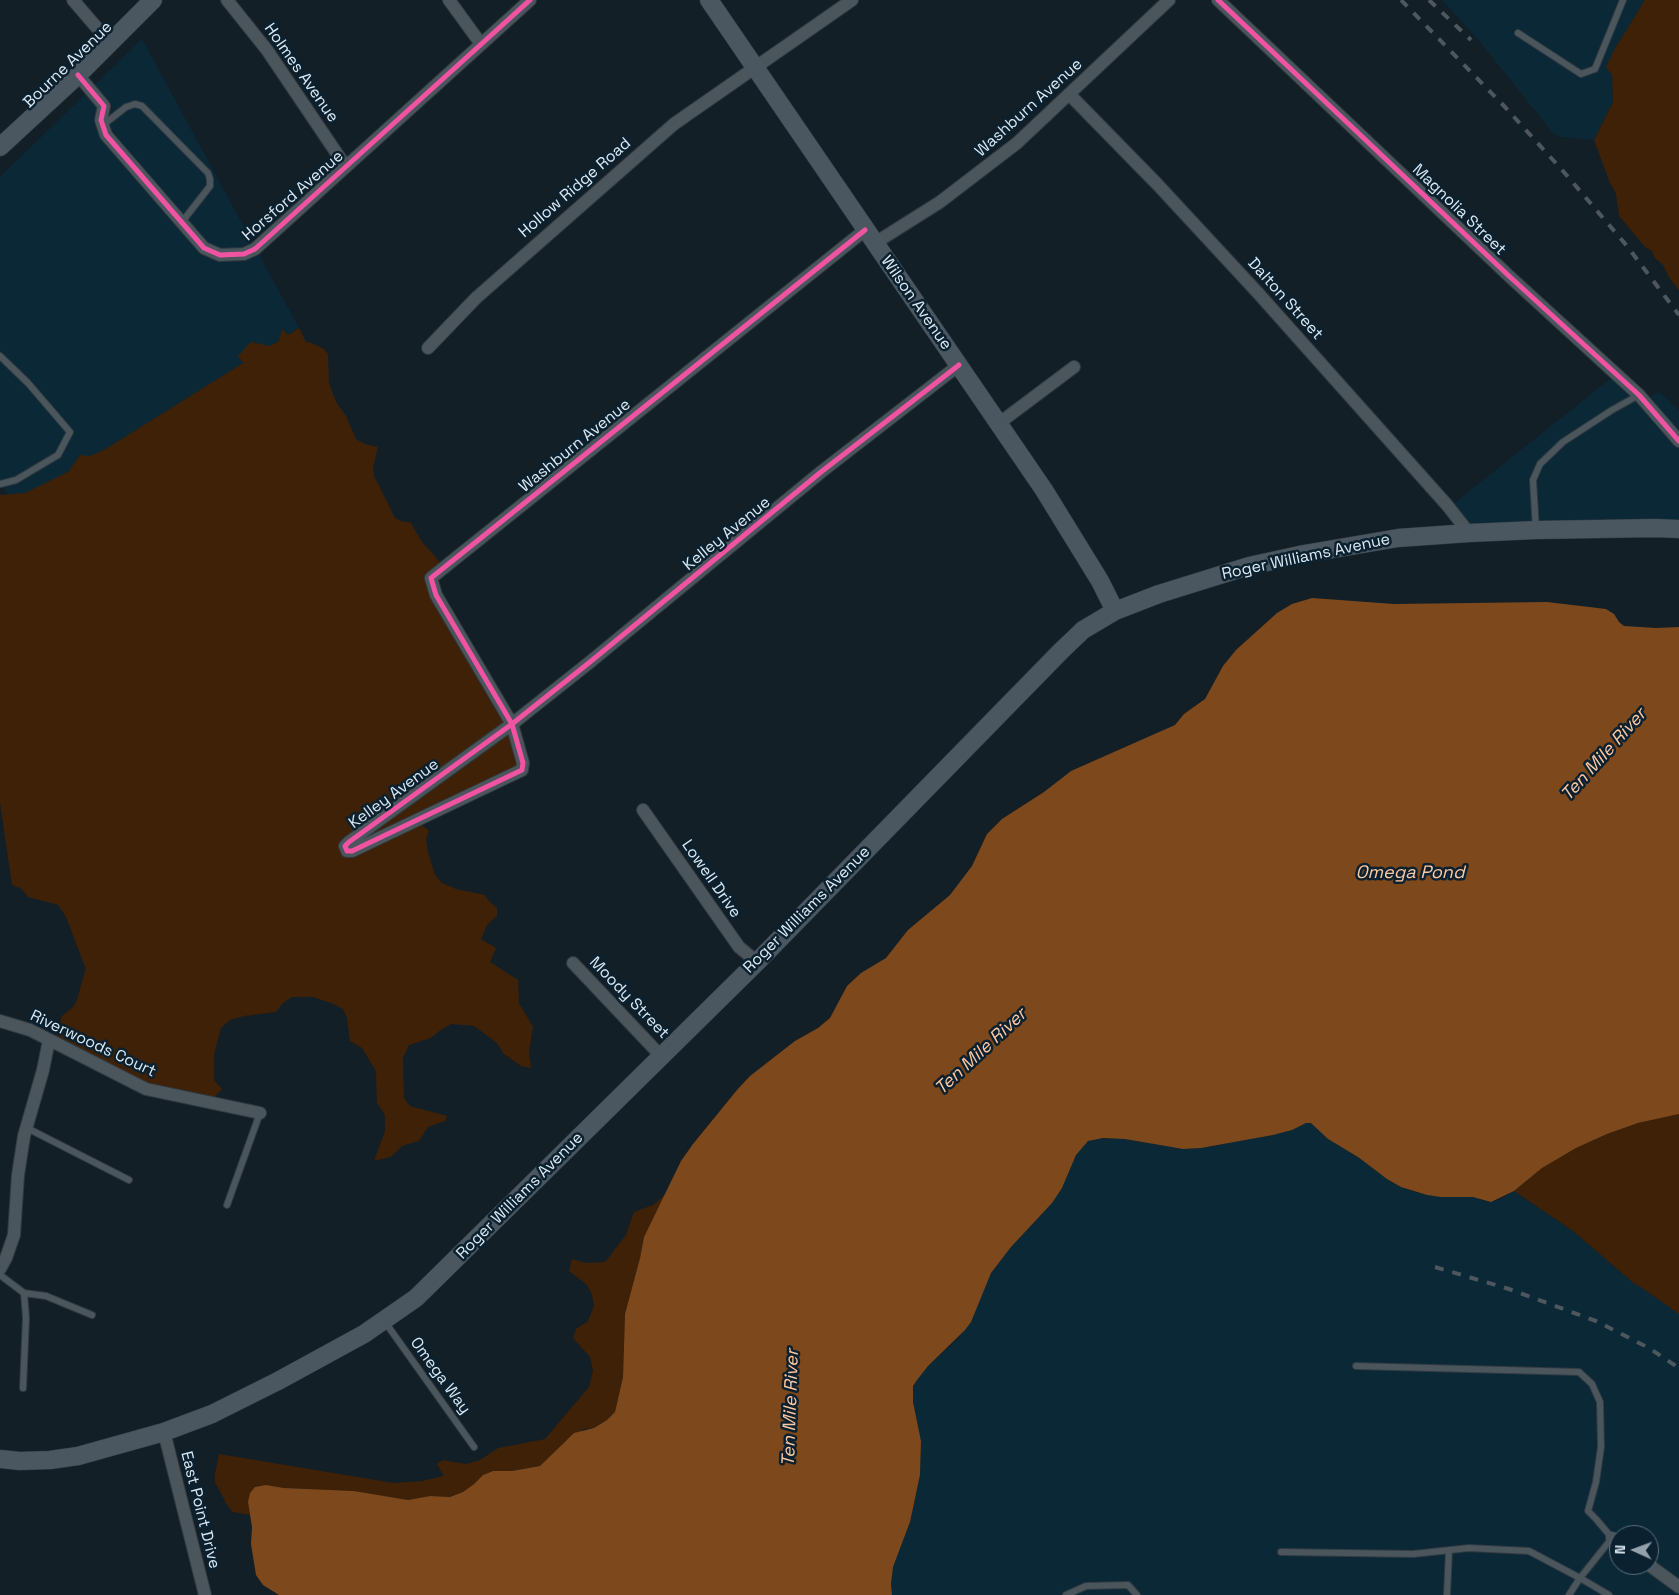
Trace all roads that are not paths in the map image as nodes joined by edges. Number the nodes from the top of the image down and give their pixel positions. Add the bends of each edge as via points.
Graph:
1 (72, 0) edge
2 (153, 0) edge
3 (227, 0) edge
4 (449, 0) edge
5 (530, 0) edge
6 (709, 0) edge
7 (852, 0) edge
8 (1169, 0) edge
9 (1218, 0) edge
10 (1623, 0) edge
11 (1518, 33) dead end
12 (110, 43) junction
13 (481, 44) junction
14 (756, 66) junction
15 (78, 75) junction
16 (1069, 94) junction
17 (103, 125) junction
18 (0, 147) edge
19 (346, 167) junction
20 (182, 222) junction
21 (870, 236) junction
22 (428, 348) dead end
23 (0, 356) edge
24 (959, 366) junction
25 (1074, 367) dead end
26 (1639, 395) junction
27 (998, 424) junction
28 (1679, 441) edge
29 (0, 484) edge
30 (1679, 529) edge
31 (1536, 530) junction
32 (1469, 533) junction
33 (1115, 611) junction
34 (512, 724) junction
35 (643, 810) dead end
36 (757, 962) junction
37 (573, 963) dead end
38 (0, 1021) edge
39 (49, 1040) junction
40 (661, 1056) junction
41 (260, 1113) joint
42 (27, 1128) junction
43 (129, 1180) dead end
44 (227, 1205) dead end
45 (0, 1269) edge
46 (0, 1275) edge
47 (24, 1293) junction
48 (92, 1315) dead end
49 (384, 1321) junction
50 (1356, 1366) dead end
51 (23, 1388) dead end
52 (164, 1432) junction
53 (474, 1446) dead end
54 (0, 1459) edge
55 (1609, 1534) edge
56 (1609, 1547) edge
57 (1448, 1550) junction
58 (1281, 1552) dead end
59 (1659, 1572) edge
60 (1580, 1578) junction
61 (1679, 1587) edge
62 (205, 1595) edge
63 (1066, 1595) edge
64 (1137, 1595) edge
65 (1447, 1595) edge
66 (1569, 1595) edge
67 (1609, 1595) edge

1 - 12 street
2 - 12 main road, Bourne Avenue
3 - 19 street, Holmes Avenue via 267,50
4 - 13 street
5 - 13 street, Horsford Avenue
6 - 14 main road, Wilson Avenue
7 - 14 street, Hollow Ridge Road
8 - 16 street, Washburn Avenue
9 - 26 street, Magnolia Street
10 - 11 lane via 1595,70 1581,74
12 - 15 main road, Bourne Avenue
13 - 19 street, Horsford Avenue
14 - 21 main road, Wilson Avenue
14 - 22 street, Hollow Ridge Road via 674,124 476,298
15 - 17 street, Horsford Avenue via 104,106
15 - 18 main road, Bourne Avenue
16 - 21 street, Washburn Avenue via 1017,143 940,202
16 - 32 street, Dalton Street via 1258,293
17 - 20 street, Horsford Avenue via 106,134
17 - 20 lane via 126,107 142,106 208,173 210,186
19 - 20 street, Horsford Avenue via 255,249 244,254 220,255 204,248
21 - 24 main road, Wilson Avenue
21 - 34 street, Washburn Avenue via 431,578 436,595
23 - 29 lane via 70,432 58,455 16,480
24 - 27 main road, Wilson Avenue
24 - 34 street, Kelley Avenue via 821,472
25 - 27 street
26 - 28 street, Magnolia Street
26 - 31 lane via 1563,442 1540,464 1533,480
27 - 33 main road, Wilson Avenue via 1049,499
30 - 31 main road, Roger Williams Avenue
31 - 32 main road, Roger Williams Avenue
32 - 33 main road, Roger Williams Avenue via 1398,538 1258,564 1203,579
33 - 36 main road, Roger Williams Avenue via 1083,630 1060,651
34 - 34 street, Kelley Avenue via 523,762 522,770 347,851 345,846 349,842
35 - 36 street, Lowell Drive via 738,947
36 - 40 main road, Roger Williams Avenue
37 - 40 street, Moody Street
38 - 39 street, Riverwoods Court
39 - 41 street, Riverwoods Court via 146,1088
39 - 42 street
40 - 49 main road, Roger Williams Avenue via 416,1298
41 - 44 lane
42 - 43 lane
42 - 45 street via 18,1176 14,1234
46 - 47 lane
47 - 48 lane via 46,1296
47 - 51 lane
49 - 52 main road, Roger Williams Avenue via 270,1386 212,1414
49 - 53 lane, Omega Way
50 - 55 lane via 1579,1372 1592,1384 1600,1402 1601,1447 1588,1511
52 - 54 main road, Roger Williams Avenue via 78,1456 50,1460
52 - 62 street, East Point Drive
56 - 60 lane
57 - 58 lane via 1413,1554
57 - 60 lane via 1529,1551
57 - 65 lane
59 - 61 street
60 - 66 lane
60 - 67 lane
63 - 64 lane via 1086,1586 1128,1586

